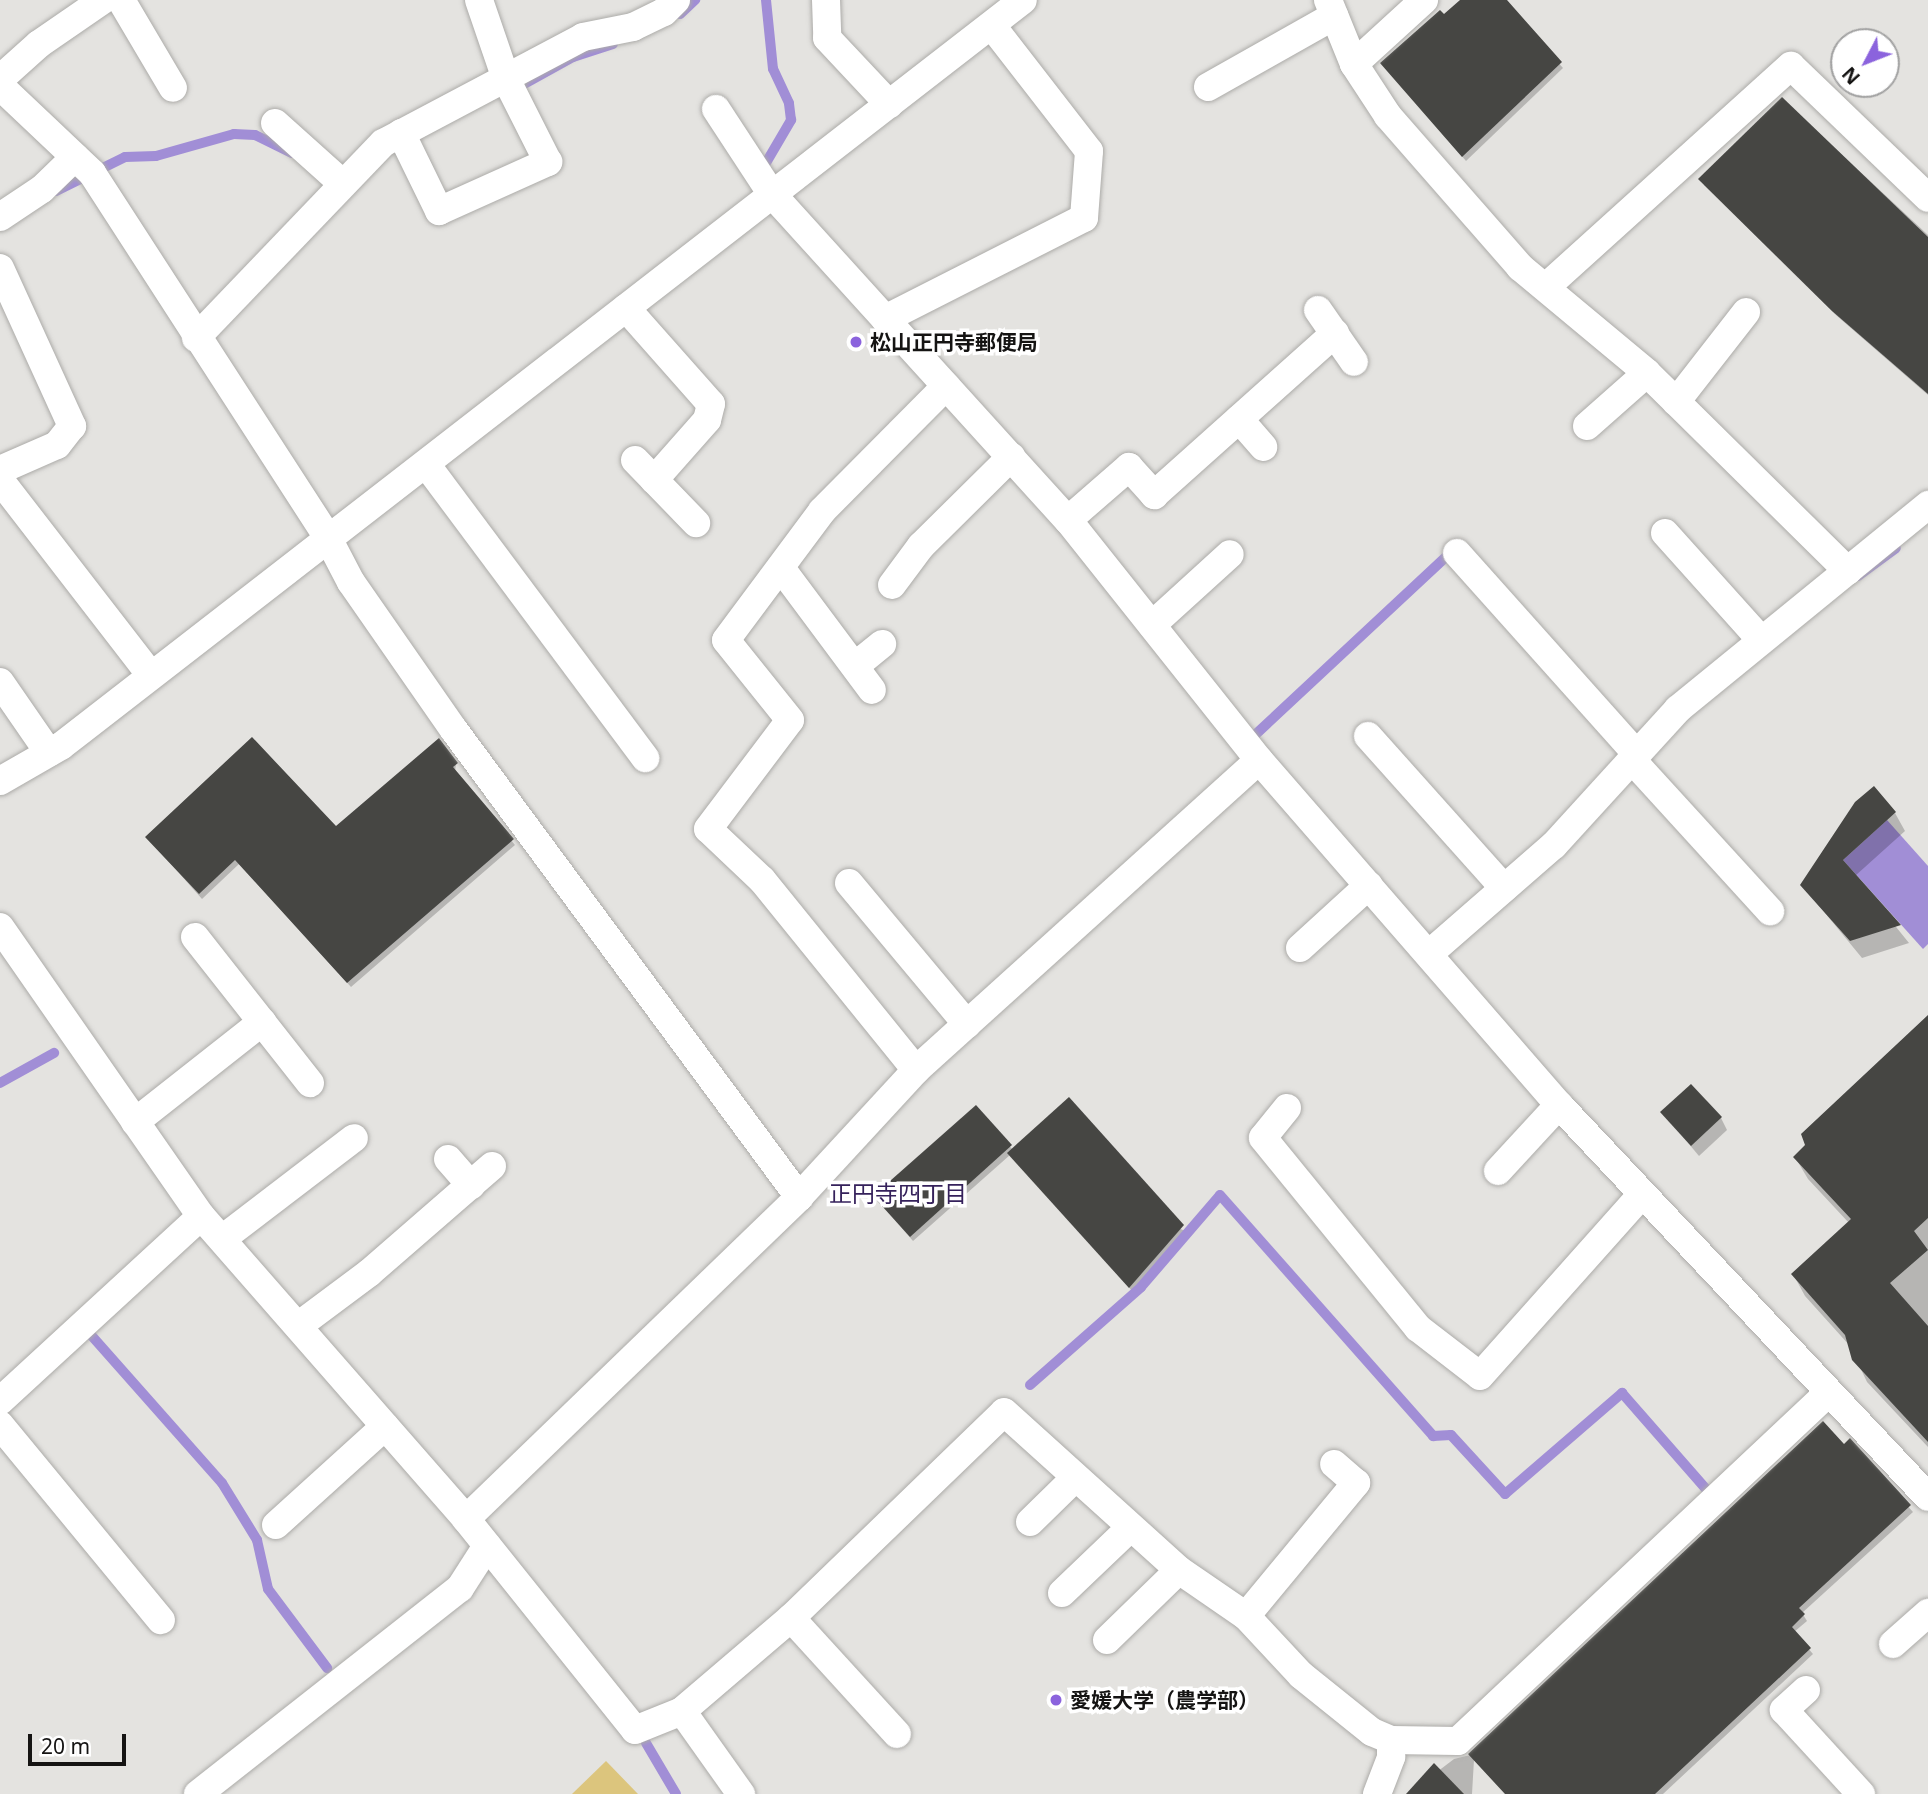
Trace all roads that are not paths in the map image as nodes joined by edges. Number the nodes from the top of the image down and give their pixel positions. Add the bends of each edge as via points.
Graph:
1 (103, 0) edge
2 (121, 0) edge
3 (479, 0) edge
4 (676, 0) edge
5 (826, 0) edge
6 (1023, 0) edge
7 (1424, 0) edge
8 (1331, 8) edge
9 (992, 26) junction
10 (1354, 64) junction
11 (0, 79) edge
12 (506, 79) junction
13 (0, 86) edge
14 (1208, 87) dead end
15 (173, 89) dead end
16 (889, 104) junction
17 (716, 109) dead end
18 (275, 123) dead end
19 (401, 134) junction
20 (75, 157) junction
21 (343, 184) junction
22 (771, 193) junction
23 (1928, 198) edge
24 (0, 217) edge
25 (0, 268) edge
26 (1546, 287) junction
27 (626, 308) junction
28 (1318, 310) dead end
29 (1746, 312) dead end
30 (885, 319) junction
31 (1335, 333) junction
32 (197, 338) junction
33 (1354, 362) dead end
34 (1647, 373) junction
35 (946, 386) junction
36 (1676, 402) junction
37 (1240, 419) junction
38 (1587, 426) dead end
39 (1263, 447) dead end
40 (1011, 457) junction
41 (426, 464) junction
42 (0, 470) edge
43 (0, 480) edge
44 (1928, 505) edge
45 (1068, 520) junction
46 (696, 523) dead end
47 (1665, 533) dead end
48 (329, 540) junction
49 (1457, 553) dead end
50 (1230, 554) dead end
51 (781, 568) junction
52 (1848, 571) junction
53 (892, 585) dead end
54 (1152, 625) junction
55 (1760, 639) junction
56 (882, 644) dead end
57 (855, 666) junction
58 (150, 674) junction
59 (0, 682) edge
60 (872, 690) dead end
61 (1368, 736) dead end
62 (49, 753) junction
63 (1634, 757) junction
64 (645, 758) dead end
65 (1259, 760) junction
66 (0, 781) edge
67 (849, 883) dead end
68 (1369, 885) junction
69 (1504, 888) junction
70 (1770, 911) dead end
71 (0, 927) edge
72 (195, 937) dead end
73 (1300, 948) dead end
74 (1430, 953) junction
75 (262, 1022) junction
76 (967, 1024) junction
77 (916, 1070) junction
78 (310, 1083) dead end
79 (1559, 1105) junction
80 (1287, 1108) dead end
81 (135, 1122) junction
82 (354, 1138) dead end
83 (448, 1159) dead end
84 (492, 1166) dead end
85 (1498, 1171) dead end
86 (471, 1185) junction
87 (1641, 1195) junction
88 (799, 1197) junction
89 (201, 1216) junction
90 (222, 1239) junction
91 (298, 1326) junction
92 (1828, 1393) junction
93 (0, 1401) edge
94 (0, 1425) edge
95 (385, 1426) junction
96 (1335, 1464) dead end
97 (1076, 1477) junction
98 (1928, 1497) edge
99 (466, 1518) junction
100 (1031, 1522) dead end
101 (276, 1525) dead end
102 (1131, 1527) junction
103 (487, 1546) junction
104 (1179, 1570) junction
105 (1062, 1593) dead end
106 (1928, 1613) edge
107 (1246, 1616) junction
108 (791, 1618) junction
109 (160, 1620) dead end
110 (1107, 1640) dead end
111 (1893, 1644) dead end
112 (1806, 1690) dead end
113 (682, 1711) junction
114 (897, 1734) dead end
115 (1391, 1740) junction
116 (198, 1794) edge
117 (741, 1794) edge
118 (1377, 1794) edge
119 (1861, 1794) edge

1 - 11 street via 39,44
2 - 15 street
3 - 12 street
4 - 12 street via 664,12 633,27 583,37
5 - 16 street via 827,38
6 - 9 street
7 - 10 street
8 - 10 street
8 - 14 street
9 - 16 street
9 - 30 street via 1089,151 1084,218
10 - 26 street via 1413,146 1520,267
12 - 19 street
12 - 19 street via 548,162 439,211
13 - 20 street
16 - 22 street
17 - 22 street
18 - 21 street
19 - 21 street via 383,143
20 - 24 street via 42,189
20 - 32 street via 92,173
21 - 32 street
22 - 27 street
22 - 30 street
23 - 26 street via 1791,66
25 - 42 street via 72,426 57,444
26 - 34 street
27 - 41 street
27 - 46 street via 711,404 707,420 644,470
28 - 31 street
29 - 36 street
30 - 35 street
31 - 33 street
31 - 37 street
32 - 48 street
34 - 36 street
34 - 38 street
35 - 40 street
35 - 51 street via 822,511
36 - 52 street
37 - 39 street
37 - 45 street via 1154,495 1129,467
40 - 45 street
40 - 53 street via 921,546
41 - 48 street
41 - 64 street
43 - 58 street
44 - 52 street
45 - 54 street
47 - 55 street
48 - 58 street
48 - 88 street via 351,582 454,730
49 - 63 street
50 - 54 street
51 - 57 street
51 - 77 street via 726,640 790,720 708,830 762,880
52 - 55 street
54 - 65 street
55 - 63 street via 1678,709
56 - 57 street
57 - 60 street
58 - 62 street
59 - 62 street
61 - 69 street
62 - 66 street
63 - 69 street via 1553,845
63 - 70 street
65 - 68 street
65 - 76 street
67 - 76 street
68 - 73 street
68 - 74 street
69 - 74 street
71 - 81 street
72 - 75 street
74 - 79 street
75 - 78 street
75 - 81 street
76 - 77 street
77 - 88 street
79 - 85 street
79 - 87 street
80 - 87 street via 1263,1138 1418,1328 1480,1376
81 - 89 street
82 - 90 street
83 - 86 street
84 - 86 street
86 - 91 street via 369,1273
87 - 92 street
88 - 99 street
89 - 90 street
89 - 93 street
90 - 91 street
91 - 95 street
92 - 98 street
92 - 115 street via 1458,1741
94 - 109 street
95 - 99 street
95 - 101 street
96 - 107 street via 1356,1483
97 - 100 street
97 - 102 street
97 - 108 street via 1004,1412
99 - 103 street
102 - 104 street
102 - 105 street
103 - 113 street via 635,1730
103 - 116 street via 460,1588
104 - 107 street
104 - 110 street
106 - 111 street
107 - 115 street via 1301,1675 1372,1732
108 - 113 street
108 - 114 street
112 - 119 street via 1784,1710
113 - 117 street
115 - 118 street via 1391,1757

